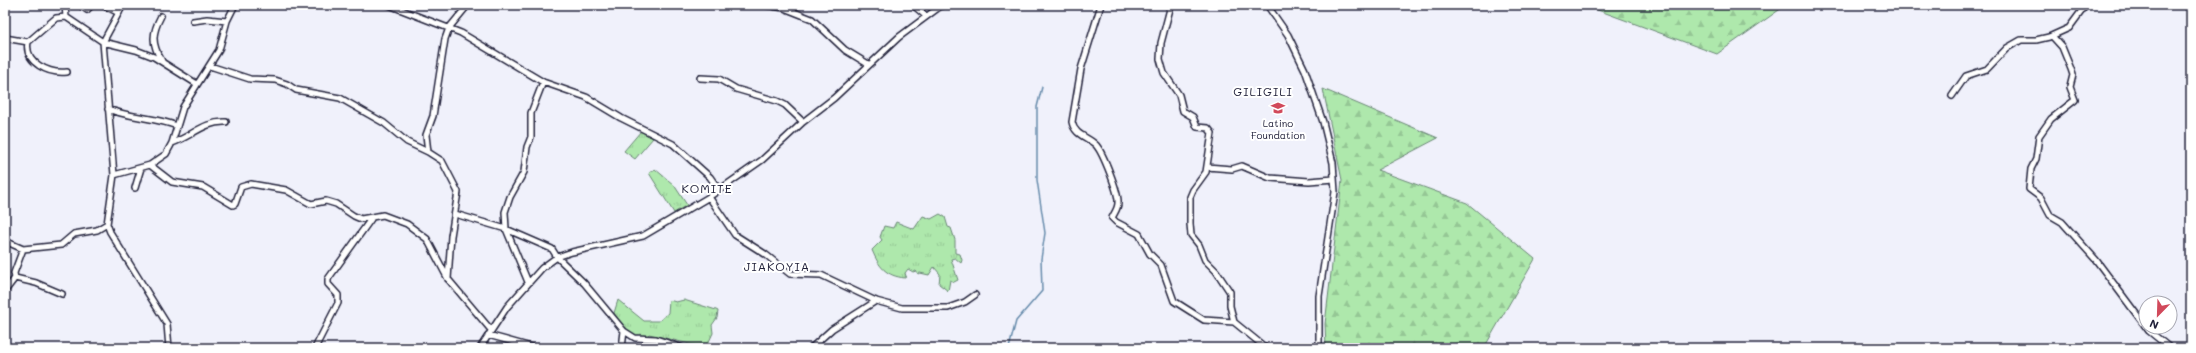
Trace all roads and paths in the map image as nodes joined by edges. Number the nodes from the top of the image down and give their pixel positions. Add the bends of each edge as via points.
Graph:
1 (65, 5) edge
2 (80, 5) edge
3 (92, 5) edge
4 (103, 5) edge
5 (123, 5) edge
6 (235, 5) edge
7 (389, 5) edge
8 (468, 5) edge
9 (766, 5) edge
10 (913, 5) edge
11 (942, 5) edge
12 (1101, 5) edge
13 (1171, 5) edge
14 (1267, 5) edge
15 (2086, 5) edge
16 (2187, 5) edge
17 (2191, 12) edge
18 (119, 13) junction
19 (66, 16) junction
20 (160, 16) dead end
21 (926, 16) junction
22 (192, 21) dead end
23 (228, 21) junction
24 (449, 28) junction
25 (2052, 36) junction
26 (5, 38) edge
27 (28, 42) junction
28 (103, 42) junction
29 (162, 62) junction
30 (868, 64) junction
31 (210, 66) junction
32 (67, 72) dead end
33 (700, 78) dead end
34 (543, 82) junction
35 (197, 84) junction
36 (1952, 96) dead end
37 (108, 109) junction
38 (226, 122) dead end
39 (803, 122) junction
40 (177, 126) junction
41 (172, 143) junction
42 (428, 152) junction
43 (150, 165) junction
44 (1207, 167) junction
45 (141, 168) junction
46 (114, 175) junction
47 (1334, 179) junction
48 (134, 188) dead end
49 (719, 190) junction
50 (709, 197) junction
51 (455, 214) junction
52 (371, 218) junction
53 (107, 224) junction
54 (506, 229) junction
55 (5, 241) edge
56 (23, 248) junction
57 (557, 257) junction
58 (15, 278) junction
59 (448, 279) junction
60 (528, 282) junction
61 (5, 292) edge
62 (62, 294) dead end
63 (975, 295) dead end
64 (876, 301) junction
65 (1234, 322) junction
66 (490, 332) junction
67 (624, 332) junction
68 (169, 348) edge
69 (315, 348) edge
70 (480, 348) edge
71 (535, 348) edge
72 (622, 348) edge
73 (683, 348) edge
74 (811, 348) edge
75 (1266, 348) edge
76 (1319, 348) edge
77 (2170, 348) edge

1 - 19 street
2 - 3 street via 87,10
4 - 18 street
5 - 18 street
6 - 23 street
7 - 24 street
8 - 24 street
9 - 30 street via 784,8 812,19 845,50
10 - 21 street
11 - 21 street
12 - 65 street via 1081,69 1072,116 1073,129 1099,149 1118,201 1113,220 1139,234 1150,254 1161,265 1174,301 1204,320
13 - 44 street via 1161,43 1161,63 1166,77 1178,93 1183,111 1193,117 1196,127 1208,128 1212,133
14 - 47 street via 1288,35 1305,70 1323,122 1333,163
15 - 25 street via 2069,28
16 - 17 street
18 - 28 street
19 - 27 street via 56,18
19 - 28 street
20 - 29 street via 153,40
21 - 30 street
22 - 23 street
23 - 31 street via 221,46
24 - 34 street via 474,40
24 - 42 street via 443,45 433,116 426,135
25 - 36 street via 2021,40 2007,48 1987,69 1966,76
25 - 77 street via 2062,47 2071,69 2073,75 2070,86 2075,100 2052,119 2039,136 2036,160 2031,169 2030,188 2041,198 2050,215 2062,222 2096,260 2149,331
26 - 27 street
27 - 32 street via 27,53 30,58 54,72
28 - 29 street via 136,50
28 - 37 street
29 - 35 street
30 - 39 street via 834,98
31 - 35 street
31 - 42 street via 250,79 274,80 296,90 340,98 379,120 407,142
33 - 39 street via 719,79 736,89 777,100
34 - 49 street via 586,97 673,144 710,177
34 - 54 street via 531,113 531,137 524,172 506,207
35 - 40 street via 183,107
37 - 40 street via 127,116 156,119
37 - 46 street
38 - 41 street via 210,123
39 - 49 street via 762,160
40 - 41 street
41 - 43 street via 163,158
42 - 51 street via 442,161 457,188
43 - 45 street
43 - 52 street via 172,182 204,187 233,205 242,187 251,184 292,192 311,204 330,202 354,216
44 - 47 street via 1232,169 1242,166 1270,178 1309,181
44 - 65 street via 1190,197 1191,235 1207,263 1216,271 1230,292
45 - 46 street
45 - 48 street
46 - 53 street
47 - 76 street via 1333,210 1319,296
49 - 50 street
50 - 57 street via 642,236 596,245
50 - 64 street via 735,235 772,258 784,271 790,274 821,275
51 - 54 street
51 - 59 street
52 - 59 street via 383,215 391,217 420,232 427,239
52 - 69 street via 328,278 328,284 339,299
53 - 56 street via 97,230 74,234 61,245
53 - 68 street via 167,324
54 - 57 street via 552,249
54 - 60 street
55 - 56 street
56 - 58 street via 14,273
57 - 60 street
57 - 67 street via 584,283
58 - 61 street
58 - 62 street via 36,283
59 - 66 street
60 - 66 street via 506,307
63 - 64 street via 960,304 936,309 895,308
64 - 74 street via 832,329
65 - 75 street
66 - 70 street
66 - 71 street
67 - 72 street
67 - 73 street via 635,338 656,339

